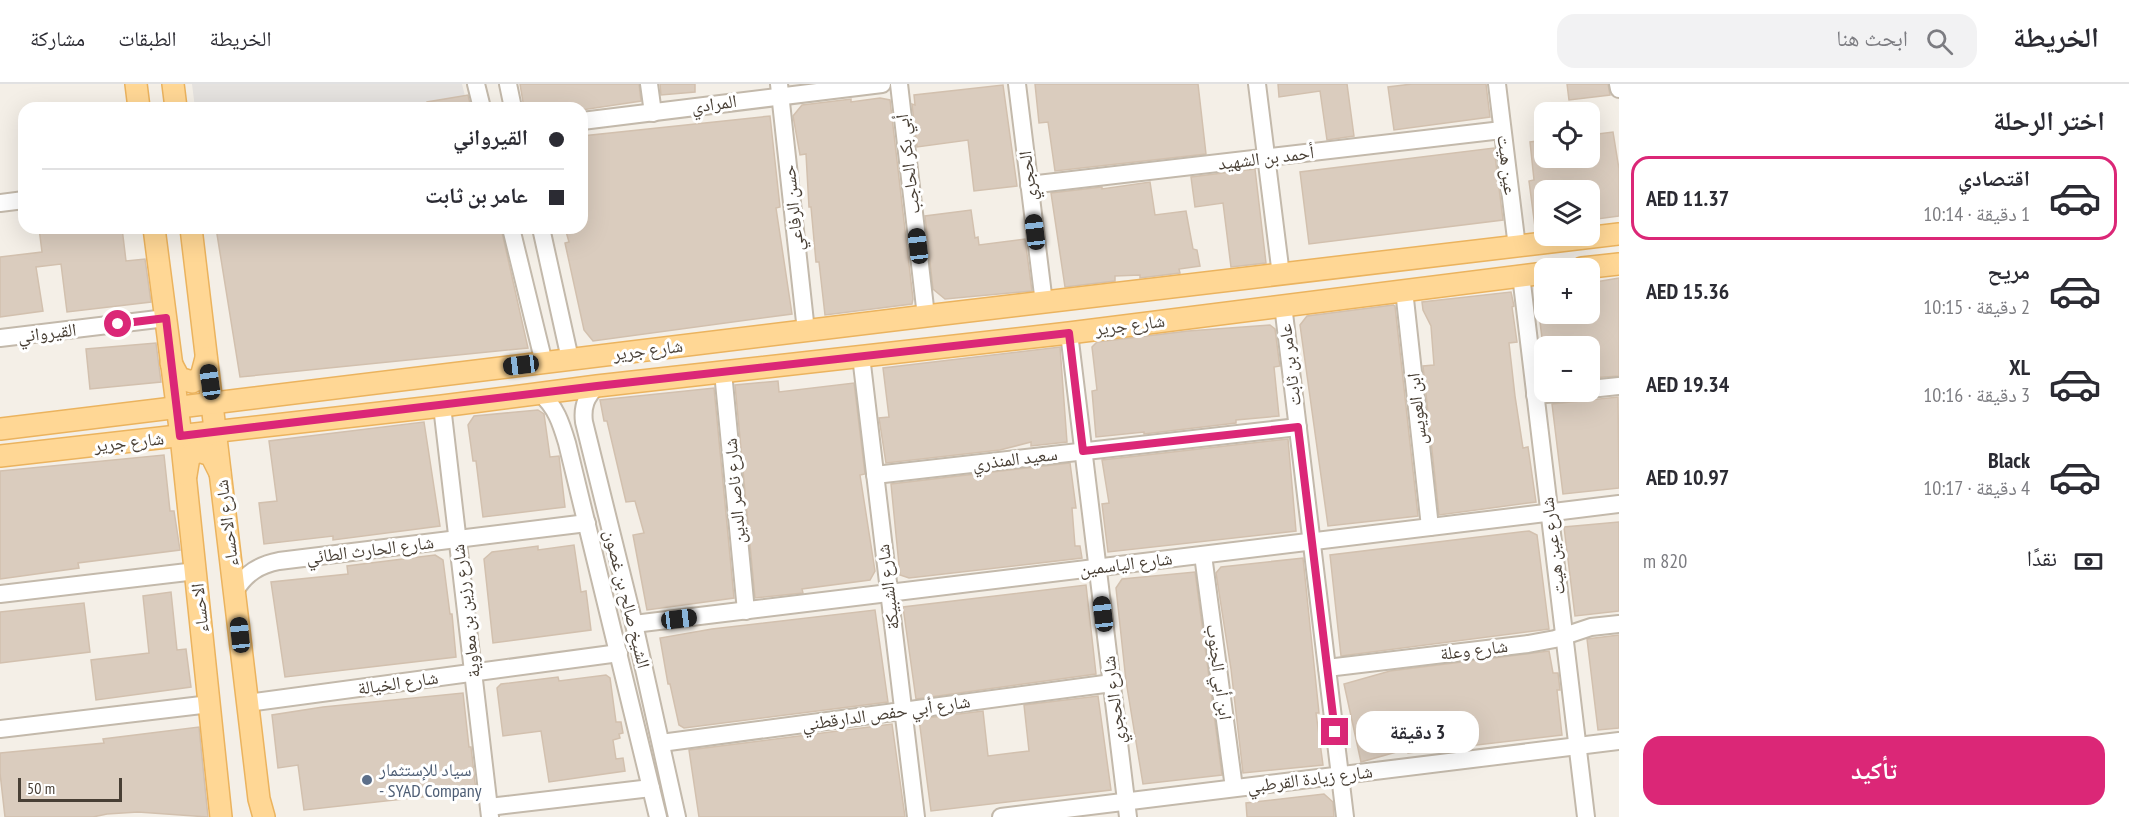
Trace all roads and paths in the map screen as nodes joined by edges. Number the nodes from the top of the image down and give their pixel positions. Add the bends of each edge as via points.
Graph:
1 (136, 84) edge
2 (173, 84) edge
3 (476, 84) edge
4 (508, 84) edge
5 (649, 84) edge
6 (882, 84) edge
7 (899, 84) edge
8 (1017, 84) edge
9 (1257, 84) edge
10 (1497, 84) edge
11 (1618, 84) edge
12 (1619, 89) edge
13 (779, 90) edge
14 (138, 102) edge
15 (175, 102) edge
16 (480, 102) edge
17 (512, 102) edge
18 (653, 113) junction
19 (588, 121) edge
20 (1502, 130) junction
21 (1266, 158) junction
22 (1029, 185) junction
23 (18, 201) edge
24 (0, 203) edge
25 (155, 234) edge
26 (192, 234) edge
27 (512, 234) edge
28 (542, 234) edge
29 (1619, 234) edge
30 (1517, 247) junction
31 (1619, 264) edge
32 (1600, 266) edge
33 (1534, 274) edge
34 (1281, 275) junction
35 (1521, 275) junction
36 (1404, 290) junction
37 (1044, 303) junction
38 (1283, 305) junction
39 (926, 316) junction
40 (166, 318) junction
41 (806, 331) junction
42 (1069, 333) junction
43 (0, 338) edge
44 (861, 356) junction
45 (206, 358) junction
46 (570, 359) junction
47 (171, 363) junction
48 (544, 363) junction
49 (723, 372) junction
50 (597, 386) junction
51 (1534, 386) edge
52 (1619, 386) edge
53 (1600, 388) edge
54 (540, 393) junction
55 (246, 398) junction
56 (212, 402) junction
57 (1536, 402) edge
58 (442, 406) junction
59 (177, 407) junction
60 (142, 412) junction
61 (585, 427) junction
62 (1298, 427) junction
63 (0, 429) edge
64 (250, 429) junction
65 (564, 431) junction
66 (217, 433) junction
67 (180, 436) junction
68 (144, 441) junction
69 (1083, 451) junction
70 (591, 454) junction
71 (0, 456) edge
72 (571, 458) junction
73 (875, 475) junction
74 (222, 477) junction
75 (185, 479) junction
76 (1619, 504) edge
77 (1549, 513) junction
78 (587, 523) junction
79 (1430, 527) junction
80 (458, 539) junction
81 (1312, 542) junction
82 (1203, 555) junction
83 (1098, 568) junction
84 (196, 571) junction
85 (235, 591) junction
86 (889, 593) junction
87 (0, 594) edge
88 (746, 611) junction
89 (634, 624) junction
90 (1619, 624) edge
91 (1564, 636) junction
92 (619, 653) junction
93 (1327, 668) junction
94 (473, 673) junction
95 (1112, 683) junction
96 (248, 703) junction
97 (210, 704) junction
98 (903, 711) junction
99 (0, 729) edge
100 (1619, 741) edge
101 (661, 743) junction
102 (1577, 747) junction
103 (1340, 776) junction
104 (651, 788) junction
105 (1234, 788) junction
106 (1127, 809) edge
107 (489, 812) edge
108 (1023, 816) edge
109 (221, 817) edge
110 (264, 817) edge
111 (658, 817) edge
112 (677, 817) edge
113 (916, 817) edge
114 (1001, 817) edge
115 (1345, 817) edge
116 (1586, 817) edge

1 - 14 main road
2 - 15 main road
3 - 16 street
4 - 17 street
5 - 18 street
6 - 13 street, المرادي
7 - 39 street, أبي بكر الحاجب
8 - 22 street, الحجري
9 - 21 street
10 - 20 street, عين هيت
11 - 12 street
13 - 18 street, المرادي
13 - 41 street, حسن الرفاعي
18 - 19 street, المرادي
20 - 21 street, أحمد بن الشهيد
20 - 30 street, عين هيت
21 - 22 street, أحمد بن الشهيد
21 - 34 street
22 - 37 street, الحجري
23 - 24 street
25 - 40 main road
26 - 45 main road, شارع الاحساء
27 - 48 street
28 - 46 street
29 - 30 main road, شارع جرير
30 - 34 main road, شارع جرير
31 - 32 main road
33 - 35 main road, شارع جرير
34 - 37 main road, شارع جرير
35 - 36 main road, شارع جرير
35 - 51 street, شارع عين هيت
36 - 38 main road, شارع جرير
36 - 79 street, ابن العويس
37 - 39 main road, شارع جرير
38 - 42 main road, شارع جرير
38 - 62 street, عامر بن ثابت
39 - 41 main road, شارع جرير
40 - 43 street, القيرواني
40 - 47 main road
41 - 46 main road, شارع جرير
42 - 44 main road, شارع جرير
42 - 69 street, شارع الحجري
44 - 49 main road, شارع جرير
44 - 73 street, شارع الشبيكة
45 - 47 main road via 201,377 192,382 179,378
45 - 56 main road, شارع الاحساء
46 - 48 main road, شارع جرير
47 - 59 main road
48 - 55 main road, شارع جرير
49 - 50 main road, شارع جرير
49 - 88 street, شارع ناصر الدين
50 - 54 main road, شارع جرير
50 - 61 street, الشيخ صالح بن غصون via 584,406
52 - 53 street
54 - 58 main road, شارع جرير
54 - 65 street, الشيخ صالح بن غصون via 554,407
55 - 56 main road, شارع جرير
55 - 64 main road via 229,406 225,419 231,427
56 - 59 main road, شارع جرير
56 - 66 main road, شارع الاحساء
57 - 77 street, شارع عين هيت
58 - 64 main road, شارع جرير
58 - 80 street, شارع رزين بن معاوية
59 - 60 main road, شارع جرير
59 - 67 main road
60 - 63 main road, شارع جرير
60 - 68 main road via 159,414 164,423 159,435
61 - 65 street via 578,439
61 - 70 street, الشيخ صالح بن غصون
62 - 69 street, سعيد المنذري
62 - 81 street, عامر بن ثابت
64 - 66 main road, شارع جرير
65 - 72 street, الشيخ صالح بن غصون
66 - 67 main road, شارع جرير
66 - 74 main road, شارع الاحساء
67 - 68 main road, شارع جرير
67 - 75 main road, الاحساء
68 - 71 main road, شارع جرير
69 - 73 street, سعيد المنذري
69 - 83 street, شارع الحجري
70 - 72 street via 581,446 575,447
70 - 89 street, الشيخ صالح بن غصون
72 - 78 street, الشيخ صالح بن غصون
73 - 86 street, شارع الشبيكة
74 - 75 main road via 211,455 198,451 189,457
74 - 85 main road, شارع الاحساء
75 - 84 main road, الاحساء
76 - 77 street, شارع الياسمين
77 - 79 street, شارع الياسمين
77 - 91 street, شارع عين هيت
78 - 80 street, شارع الحارث الطائي
78 - 92 street, الشيخ صالح بن غصون
79 - 81 street, شارع الياسمين
80 - 85 street, شارع الحارث الطائي via 279,561 253,570
80 - 94 street, شارع رزين بن معاوية
81 - 82 street, شارع الياسمين
81 - 93 street, عامر بن ثابت
82 - 83 street, شارع الياسمين
82 - 105 street, ابن أبي الجنوب
83 - 86 street, شارع الياسمين
83 - 95 street, شارع الحجري
84 - 87 street
84 - 97 main road, الاحساء
85 - 96 main road, شارع الاحساء
86 - 88 street, شارع الياسمين
86 - 98 street, شارع الشبيكة
88 - 89 street, شارع الياسمين
89 - 101 street, الشيخ صالح بن غصون
90 - 91 street, شارع وعلة via 1591,627
91 - 93 street, شارع وعلة via 1528,644
91 - 102 street, شارع عين هيت
92 - 94 street, شارع الخيالة
92 - 104 street, الشيخ صالح بن غصون
93 - 103 street, عامر بن ثابت
94 - 96 street, شارع الخيالة
94 - 107 street, شارع رزين بن معاوية
95 - 98 street, شارع أبي حفص الدارقطني
95 - 106 street, شارع الحجري
96 - 110 main road, شارع الاحساء
97 - 99 street
97 - 109 main road, الاحساء
98 - 101 street, شارع أبي حفص الدارقطني
98 - 113 street, شارع الشبيكة
100 - 102 street, شارع زيادة القرطبي
101 - 112 street, الشيخ صالح بن غصون
102 - 103 street, شارع زيادة القرطبي
102 - 116 street, شارع عين هيت
103 - 105 street, شارع زيادة القرطبي
103 - 115 street, عامر بن ثابت
104 - 107 street
104 - 111 street, الشيخ صالح بن غصون
105 - 106 street, شارع زيادة القرطبي
106 - 108 street, شارع زيادة القرطبي
108 - 114 street, شارع زيادة القرطبي

